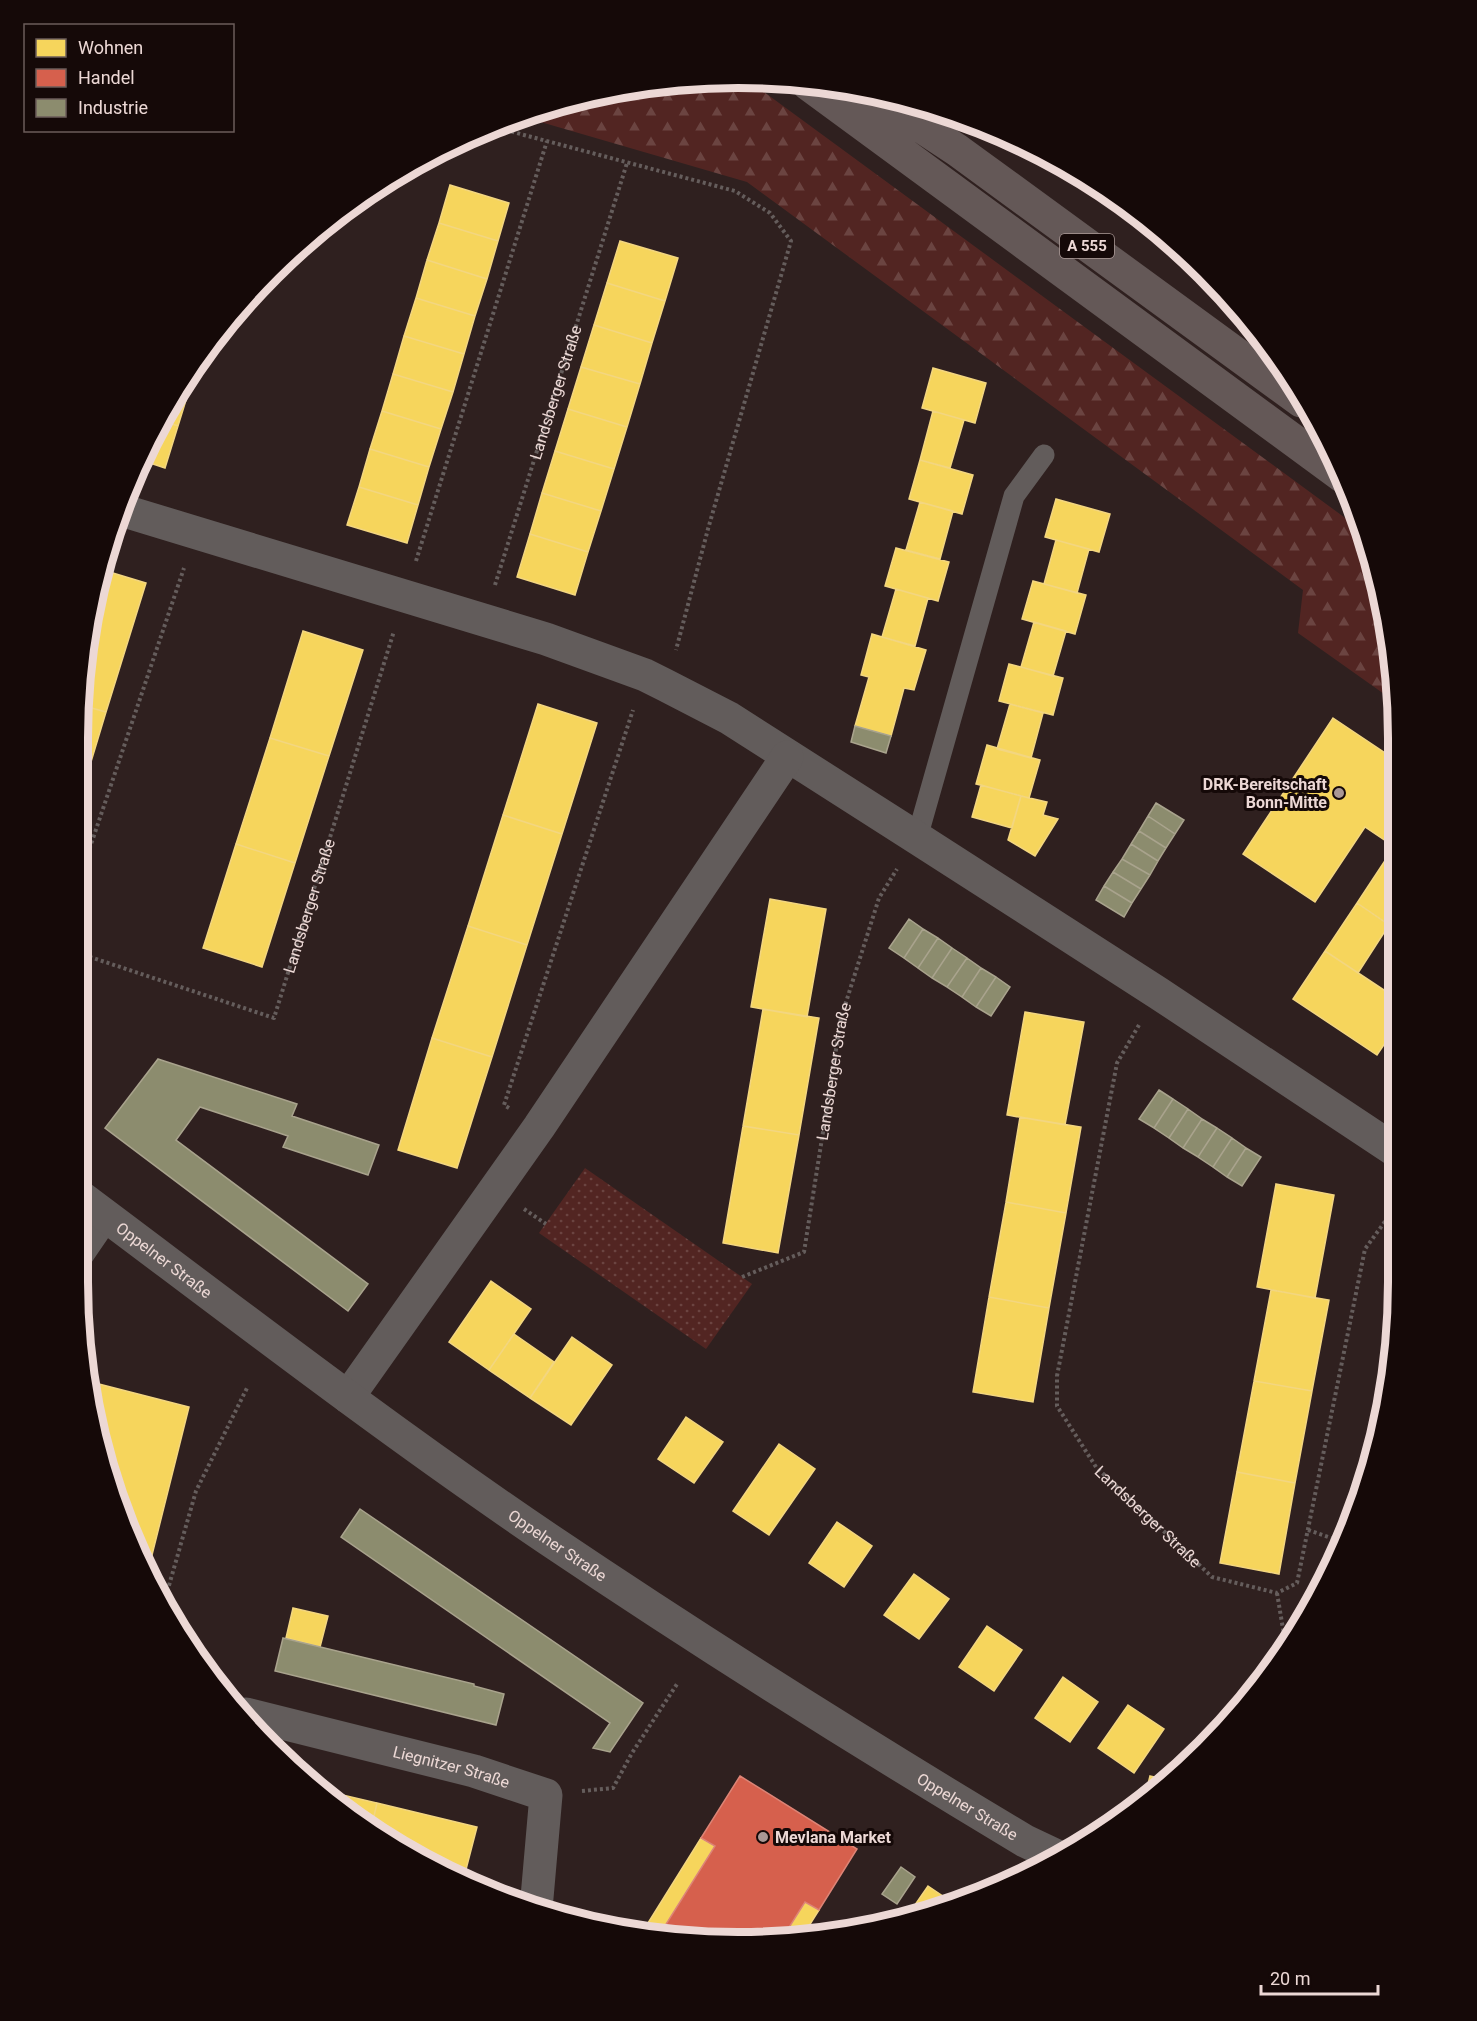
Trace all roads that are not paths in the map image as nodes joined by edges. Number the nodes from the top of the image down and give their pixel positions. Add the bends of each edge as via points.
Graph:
1 (818, 94) edge
2 (893, 108) edge
3 (1287, 391) edge
4 (1044, 455) dead end
5 (1328, 466) edge
6 (130, 513) edge
7 (787, 757) junction
8 (917, 838) junction
9 (1388, 1146) edge
10 (88, 1203) edge
11 (104, 1215) junction
12 (88, 1238) edge
13 (348, 1397) junction
14 (255, 1716) edge
15 (1025, 1841) junction
16 (1049, 1852) edge
17 (1042, 1856) edge
18 (537, 1900) edge

1 - 5 highway
2 - 3 highway, A 555 via 957,150
4 - 8 lane via 1014,496
6 - 7 street via 546,639 655,680 729,718
7 - 8 street
7 - 13 street via 539,1127
8 - 9 street
10 - 11 street, Oppelner Straße
11 - 12 street
11 - 13 street, Oppelner Straße
13 - 15 street, Oppelner Straße via 546,1538 768,1684
14 - 18 street, Liegnitzer Straße via 474,1771 546,1795
15 - 16 street, Oppelner Straße
15 - 17 street

